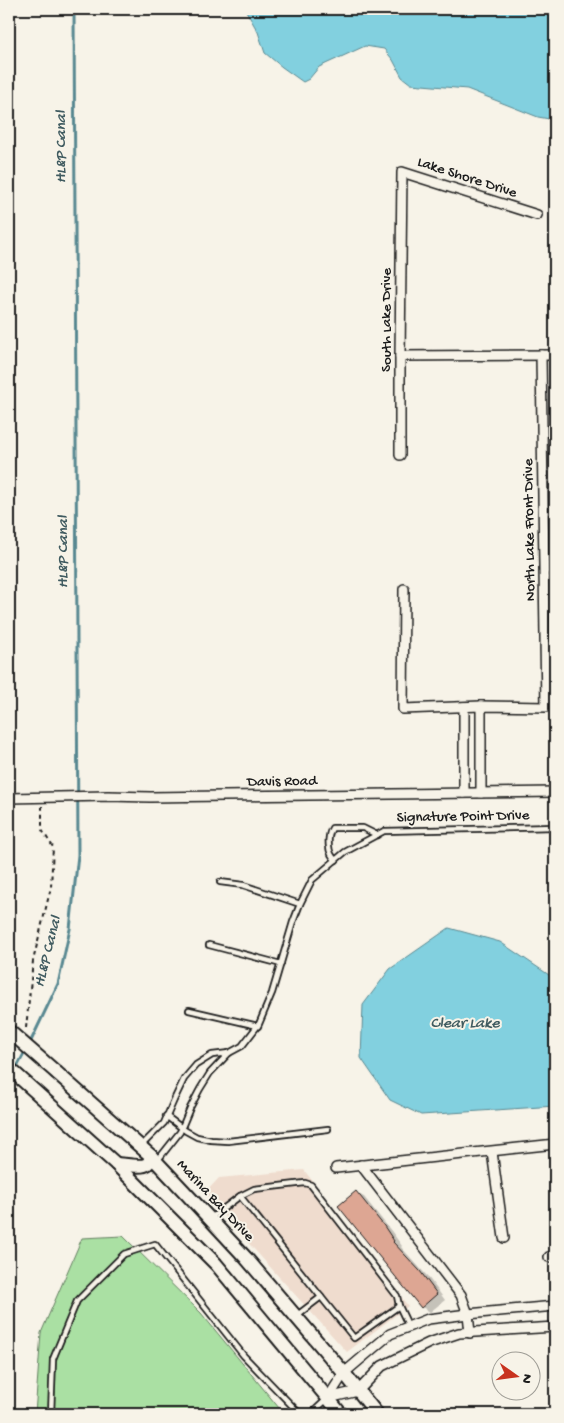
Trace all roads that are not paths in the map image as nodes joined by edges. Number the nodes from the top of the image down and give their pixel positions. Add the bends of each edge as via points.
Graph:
1 (402, 185) joint
2 (537, 215) dead end
3 (541, 354) junction
4 (555, 355) edge
5 (400, 356) junction
6 (400, 455) dead end
7 (404, 589) dead end
8 (481, 706) junction
9 (464, 707) junction
10 (555, 792) edge
11 (464, 793) junction
12 (481, 793) junction
13 (9, 798) edge
14 (555, 827) edge
15 (377, 834) junction
16 (336, 860) junction
17 (220, 882) dead end
18 (300, 904) junction
19 (209, 945) dead end
20 (281, 964) junction
21 (189, 1010) dead end
22 (258, 1026) junction
23 (9, 1031) edge
24 (229, 1053) junction
25 (9, 1068) edge
26 (166, 1116) junction
27 (182, 1126) junction
28 (328, 1129) dead end
29 (555, 1144) edge
30 (140, 1147) junction
31 (492, 1152) junction
32 (154, 1159) junction
33 (116, 1164) junction
34 (361, 1166) junction
35 (336, 1168) dead end
36 (240, 1196) junction
37 (210, 1219) junction
38 (504, 1238) dead end
39 (320, 1297) junction
40 (399, 1306) junction
41 (555, 1306) edge
42 (468, 1314) junction
43 (296, 1316) junction
44 (409, 1327) junction
45 (555, 1327) edge
46 (470, 1333) junction
47 (344, 1373) junction
48 (358, 1391) junction
49 (328, 1398) junction
50 (51, 1414) edge
51 (300, 1414) edge
52 (311, 1414) edge
53 (340, 1414) edge
54 (377, 1414) edge

1 - 2 street, Lake Shore Drive via 402,172
1 - 5 street, South Lake Drive
3 - 4 street
3 - 5 street
3 - 8 street, North Lake Front Drive via 546,707
5 - 6 street, South Lake Drive
7 - 9 street via 403,710
8 - 9 street
8 - 12 street
9 - 11 street
10 - 12 street, Davis Road
11 - 12 street, Davis Road
11 - 13 street, Davis Road via 108,796 43,801
14 - 15 lane, Signature Point Drive via 384,831
15 - 16 lane, Signature Point Drive
15 - 16 lane via 363,828 332,828 329,852
16 - 18 lane, Signature Point Drive via 312,880
17 - 18 lane via 243,885
18 - 20 lane, Signature Point Drive
19 - 20 lane
20 - 22 lane, Signature Point Drive
21 - 22 lane
22 - 24 lane, Signature Point Drive via 242,1046
23 - 30 main road, Marina Bay Drive, bridge
24 - 26 lane, Signature Point Drive via 212,1055 196,1065 184,1079
24 - 27 lane, Signature Point Drive via 210,1073
25 - 33 main road
26 - 27 lane
26 - 30 lane, Signature Point Drive via 164,1123
27 - 28 lane via 197,1137 220,1141
27 - 32 lane, Signature Point Drive
29 - 31 street
30 - 32 main road, Marina Bay Drive
31 - 34 street
31 - 38 street
32 - 33 main road via 142,1166
32 - 37 main road, Marina Bay Drive
33 - 49 main road via 216,1264
34 - 35 street
34 - 42 street via 461,1295
36 - 37 lane
36 - 39 lane
36 - 40 lane via 254,1189 311,1185 396,1296
37 - 43 main road, Marina Bay Drive
39 - 40 lane via 354,1338
39 - 43 lane
40 - 44 lane
41 - 42 street
42 - 44 street via 428,1319
42 - 46 street
43 - 47 main road, Marina Bay Drive
44 - 47 street via 390,1334
45 - 46 street
46 - 48 street via 429,1343 382,1366
47 - 48 main road, Marina Bay Drive
47 - 49 street
48 - 49 street
48 - 54 main road, Marina Bay Drive
49 - 52 lane
49 - 53 main road
50 - 51 lane via 53,1359 77,1301 124,1254 155,1244 244,1356

